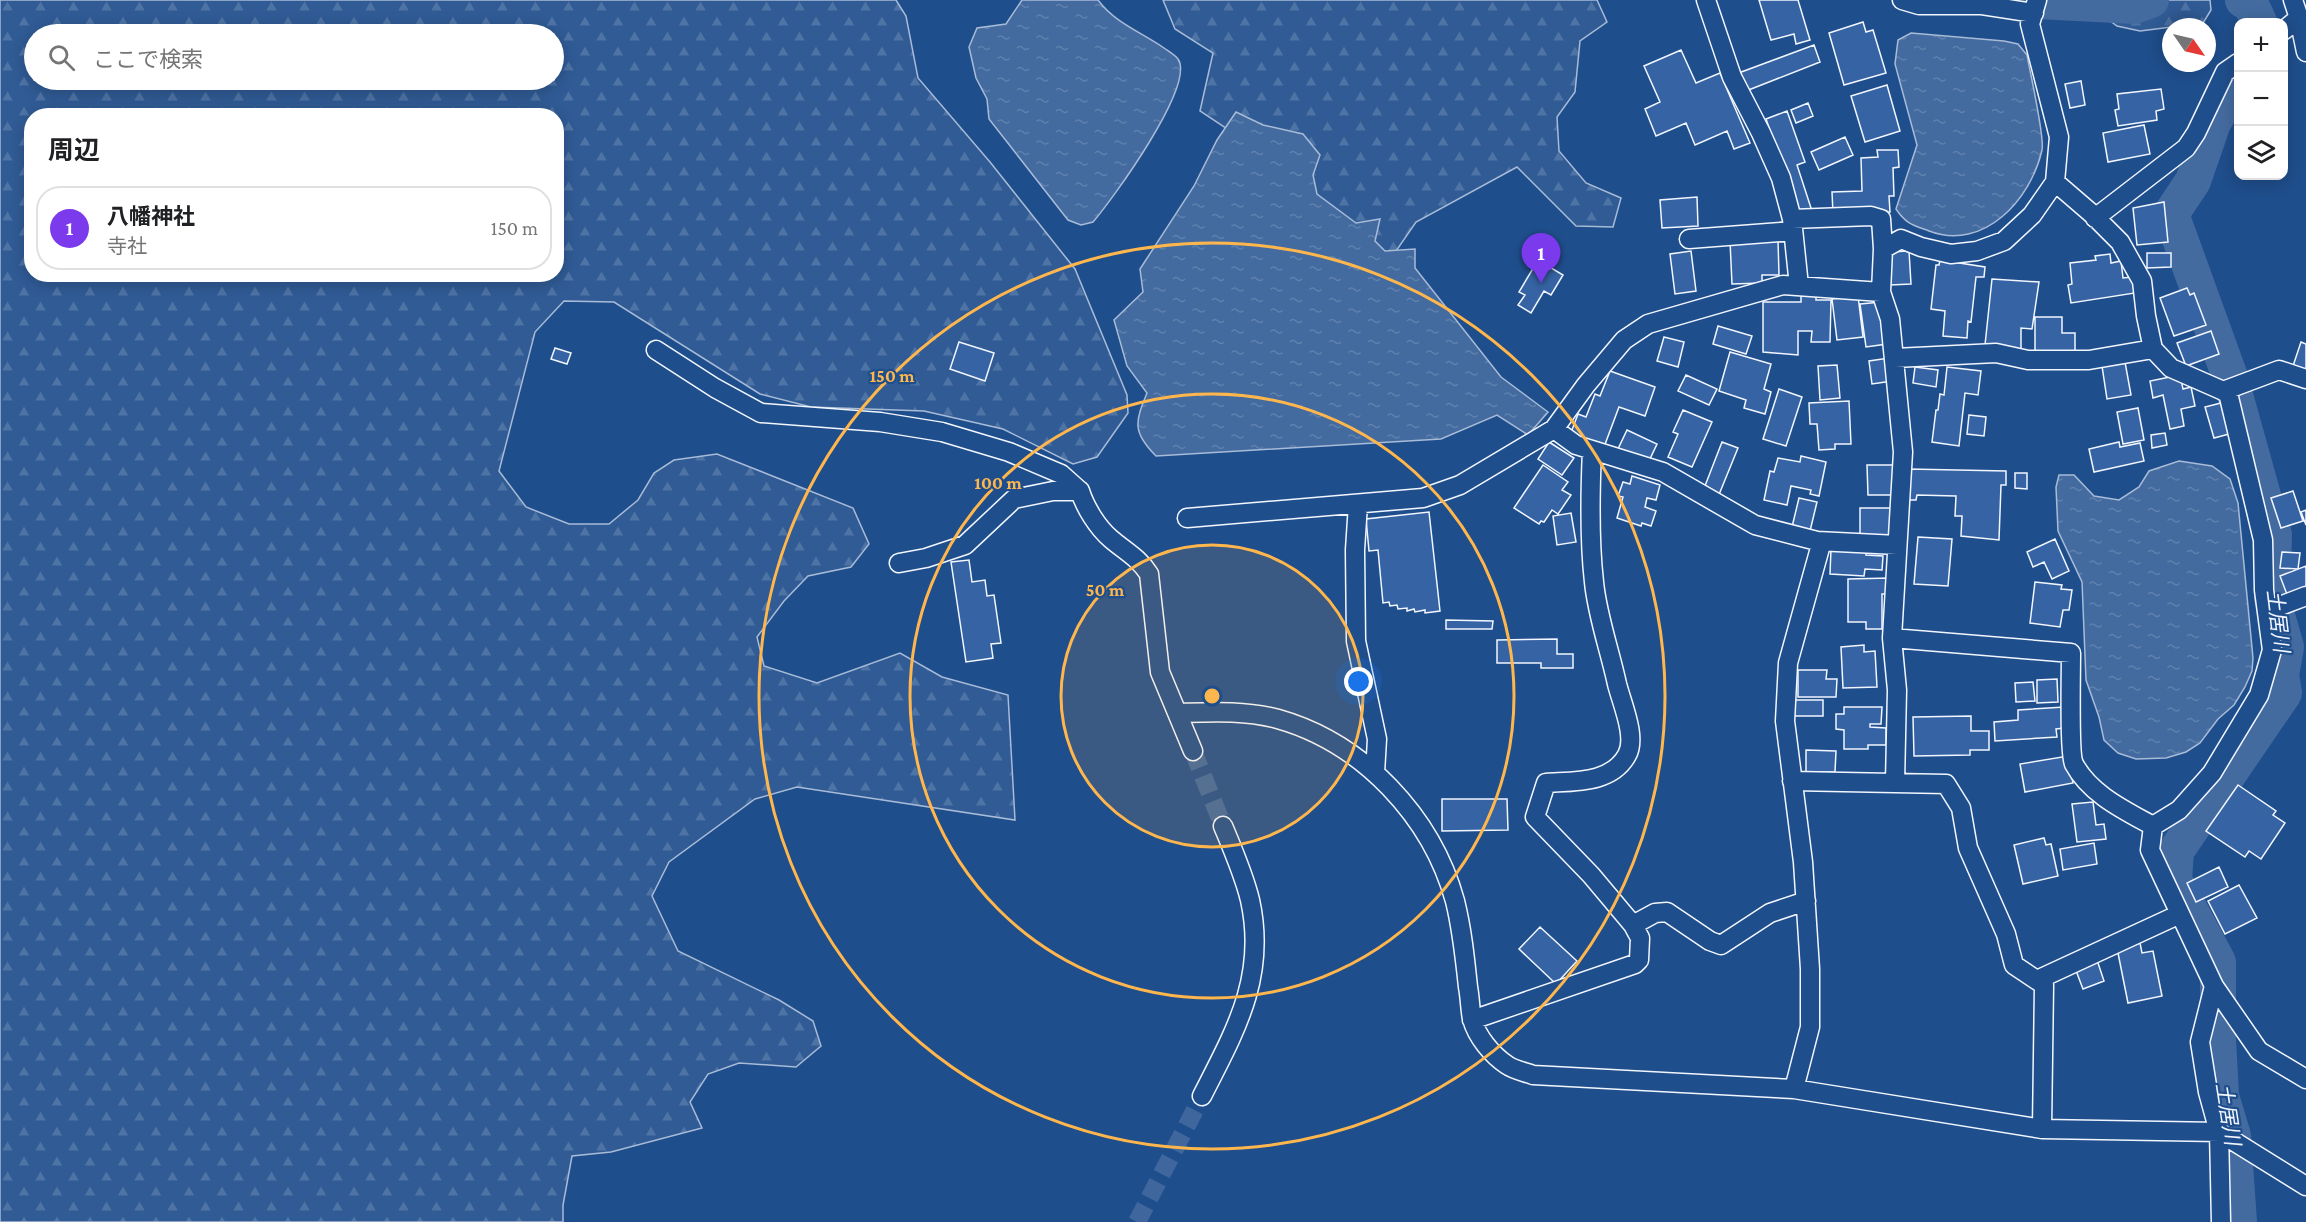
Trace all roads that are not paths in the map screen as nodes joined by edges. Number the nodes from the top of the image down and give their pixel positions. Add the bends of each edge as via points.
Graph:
1 (1706, 0) edge
2 (1902, 0) edge
3 (2293, 0) edge
4 (2036, 6) edge
5 (2300, 18) junction
6 (2288, 26) edge
7 (2306, 52) edge
8 (2232, 68) edge
9 (2055, 182) junction
10 (2095, 218) junction
11 (1793, 225) junction
12 (1689, 239) dead end
13 (1882, 249) junction
14 (1799, 286) junction
15 (1881, 292) junction
16 (2153, 349) junction
17 (656, 350) dead end
18 (1895, 358) junction
19 (2306, 379) edge
20 (2224, 390) junction
21 (1554, 429) junction
22 (1592, 450) junction
23 (1080, 491) junction
24 (1358, 504) junction
25 (1187, 518) dead end
26 (1817, 541) junction
27 (1897, 545) junction
28 (899, 563) dead end
29 (2306, 596) edge
30 (2268, 611) junction
31 (1893, 638) junction
32 (1178, 713) junction
33 (1193, 751) tunnel mouth
34 (1375, 773) junction
35 (1792, 781) junction
36 (1895, 783) junction
37 (1223, 826) tunnel mouth
38 (2153, 826) junction
39 (1806, 901) junction
40 (2180, 915) junction
41 (1633, 925) junction
42 (2037, 980) junction
43 (2214, 986) junction
44 (1472, 1020) junction
45 (2306, 1079) edge
46 (1794, 1089) junction
47 (1202, 1096) tunnel mouth
48 (2042, 1130) junction
49 (2219, 1132) junction
50 (2306, 1186) edge
51 (2221, 1222) edge

1 - 11 street via 1732,77 1781,178
2 - 4 street via 1919,5
3 - 5 street
4 - 9 street via 2030,24 2059,137
5 - 6 street
5 - 7 street
8 - 10 street via 2186,148
9 - 10 street
9 - 13 street via 2032,215 2004,241 1977,251 1951,254 1901,239
10 - 16 street via 2120,242 2142,281
11 - 12 street
11 - 13 street via 1871,216 1881,219
11 - 14 street
13 - 15 street
14 - 15 street
14 - 21 street via 1783,285 1648,324 1624,340
15 - 18 street via 1890,319
16 - 18 street via 2089,360 2028,360 1996,353
16 - 20 street via 2171,368
17 - 23 street via 761,413 880,422 942,432 1030,460 1061,474
18 - 27 street via 1903,452
19 - 20 street via 2279,370
20 - 30 street via 2228,393 2263,540
21 - 22 street via 1576,446
21 - 24 street via 1460,485 1423,498
22 - 26 street via 1663,472 1755,525
22 - 41 street via 1594,584 1632,733 1628,754 1612,772 1594,779 1546,783 1535,817
23 - 28 street via 1014,498 965,545
23 - 32 street via 1084,504 1108,537 1141,561 1149,574 1160,672
24 - 25 street
24 - 34 street via 1356,641 1377,739
26 - 27 street
26 - 35 street via 1821,548 1788,663 1785,721
27 - 31 street
29 - 30 street
30 - 38 street via 2272,650 2259,695 2212,773 2179,810
31 - 36 street via 1897,690
31 - 38 street via 2071,653 2072,762 2088,784
32 - 33 street
32 - 34 street via 1239,712 1277,719 1311,731
34 - 44 street via 1426,833 1444,868 1463,941
35 - 36 street
35 - 39 street
36 - 42 street via 1946,784 1961,808 1968,848 2006,934 2014,965
37 - 47 street via 1250,900 1254,969 1247,1001
38 - 40 street via 2150,850
39 - 41 street via 1770,913 1721,945 1667,912 1655,913
39 - 46 street via 1810,1027
40 - 42 street
40 - 43 street
41 - 44 street via 1640,938 1639,960 1635,964
42 - 48 street via 2044,985
43 - 45 street via 2259,1052
43 - 49 street via 2200,1042
44 - 46 street via 1485,1045 1508,1066 1533,1075
46 - 48 street
48 - 49 street
49 - 50 street
49 - 51 street

